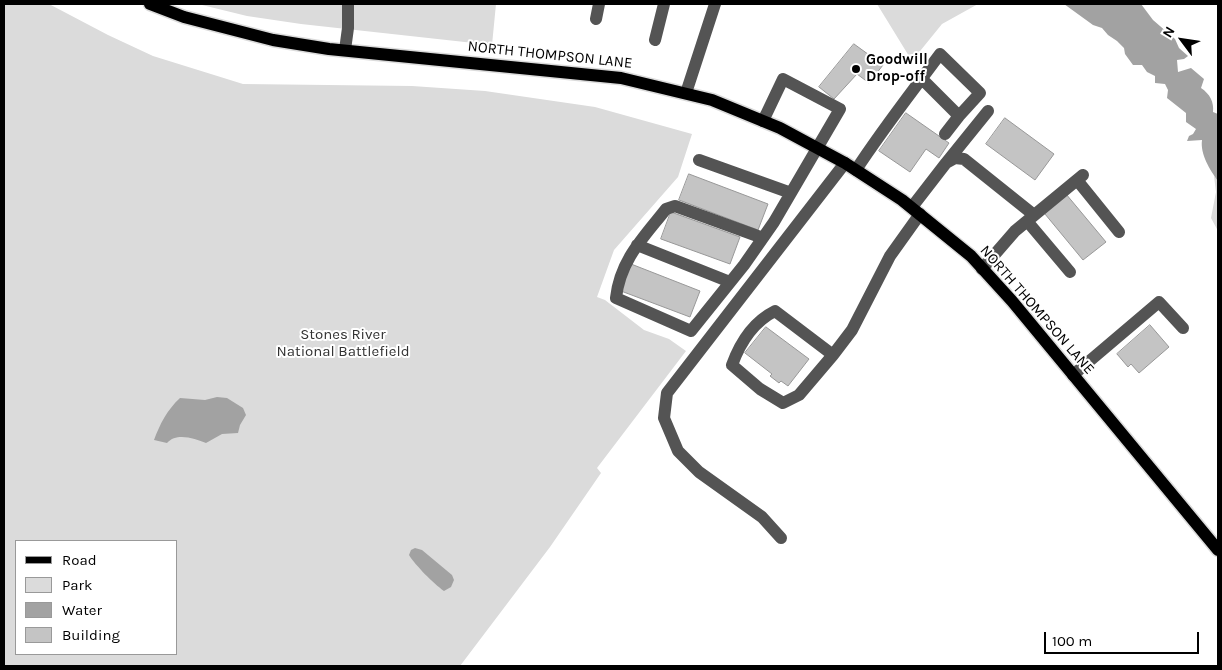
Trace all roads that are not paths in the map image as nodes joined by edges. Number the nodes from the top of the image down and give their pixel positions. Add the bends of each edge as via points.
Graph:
1 (150, 4) edge
2 (348, 4) edge
3 (599, 4) edge
4 (664, 4) edge
5 (715, 4) edge
6 (596, 19) dead end
7 (655, 40) dead end
8 (345, 50) junction
9 (922, 79) junction
10 (686, 94) junction
11 (988, 112) dead end
12 (959, 116) junction
13 (763, 121) junction
14 (944, 134) dead end
15 (817, 148) junction
16 (699, 160) dead end
17 (845, 163) junction
18 (946, 163) junction
19 (856, 170) junction
20 (791, 193) junction
21 (916, 211) junction
22 (1030, 218) junction
23 (1119, 232) dead end
24 (763, 238) junction
25 (637, 246) junction
26 (982, 269) junction
27 (1070, 272) dead end
28 (730, 282) junction
29 (1183, 328) dead end
30 (833, 355) junction
31 (1073, 375) junction
32 (781, 538) dead end
33 (1218, 550) edge

1 - 8 main road, NORTH THOMPSON LANE via 184,17 273,40
2 - 8 lane
3 - 6 lane
4 - 7 lane
5 - 10 lane
8 - 10 main road, NORTH THOMPSON LANE via 621,78
9 - 12 lane
9 - 12 lane via 940,54 980,93
9 - 19 lane
10 - 13 main road, NORTH THOMPSON LANE via 712,100
11 - 18 lane
12 - 14 lane
13 - 15 main road, NORTH THOMPSON LANE
13 - 15 lane via 783,79 840,109
15 - 17 main road, NORTH THOMPSON LANE
15 - 20 lane
16 - 20 lane
17 - 19 main road, NORTH THOMPSON LANE
17 - 32 lane via 667,393 664,418 678,451 699,472 762,517
18 - 21 lane
18 - 22 lane via 955,158 964,159
19 - 21 main road, NORTH THOMPSON LANE
20 - 24 lane
21 - 26 main road, NORTH THOMPSON LANE via 971,256
21 - 30 lane via 865,308
22 - 23 lane via 1080,177
22 - 26 lane via 1015,230
22 - 27 lane
24 - 25 lane via 675,206 666,209
24 - 28 lane
25 - 28 lane
25 - 28 lane via 628,258 616,298 691,332
26 - 31 main road, NORTH THOMPSON LANE
29 - 31 lane via 1159,302
30 - 30 lane via 799,395 783,403 760,389 732,365 739,347 762,317 774,311
31 - 33 main road, NORTH THOMPSON LANE

